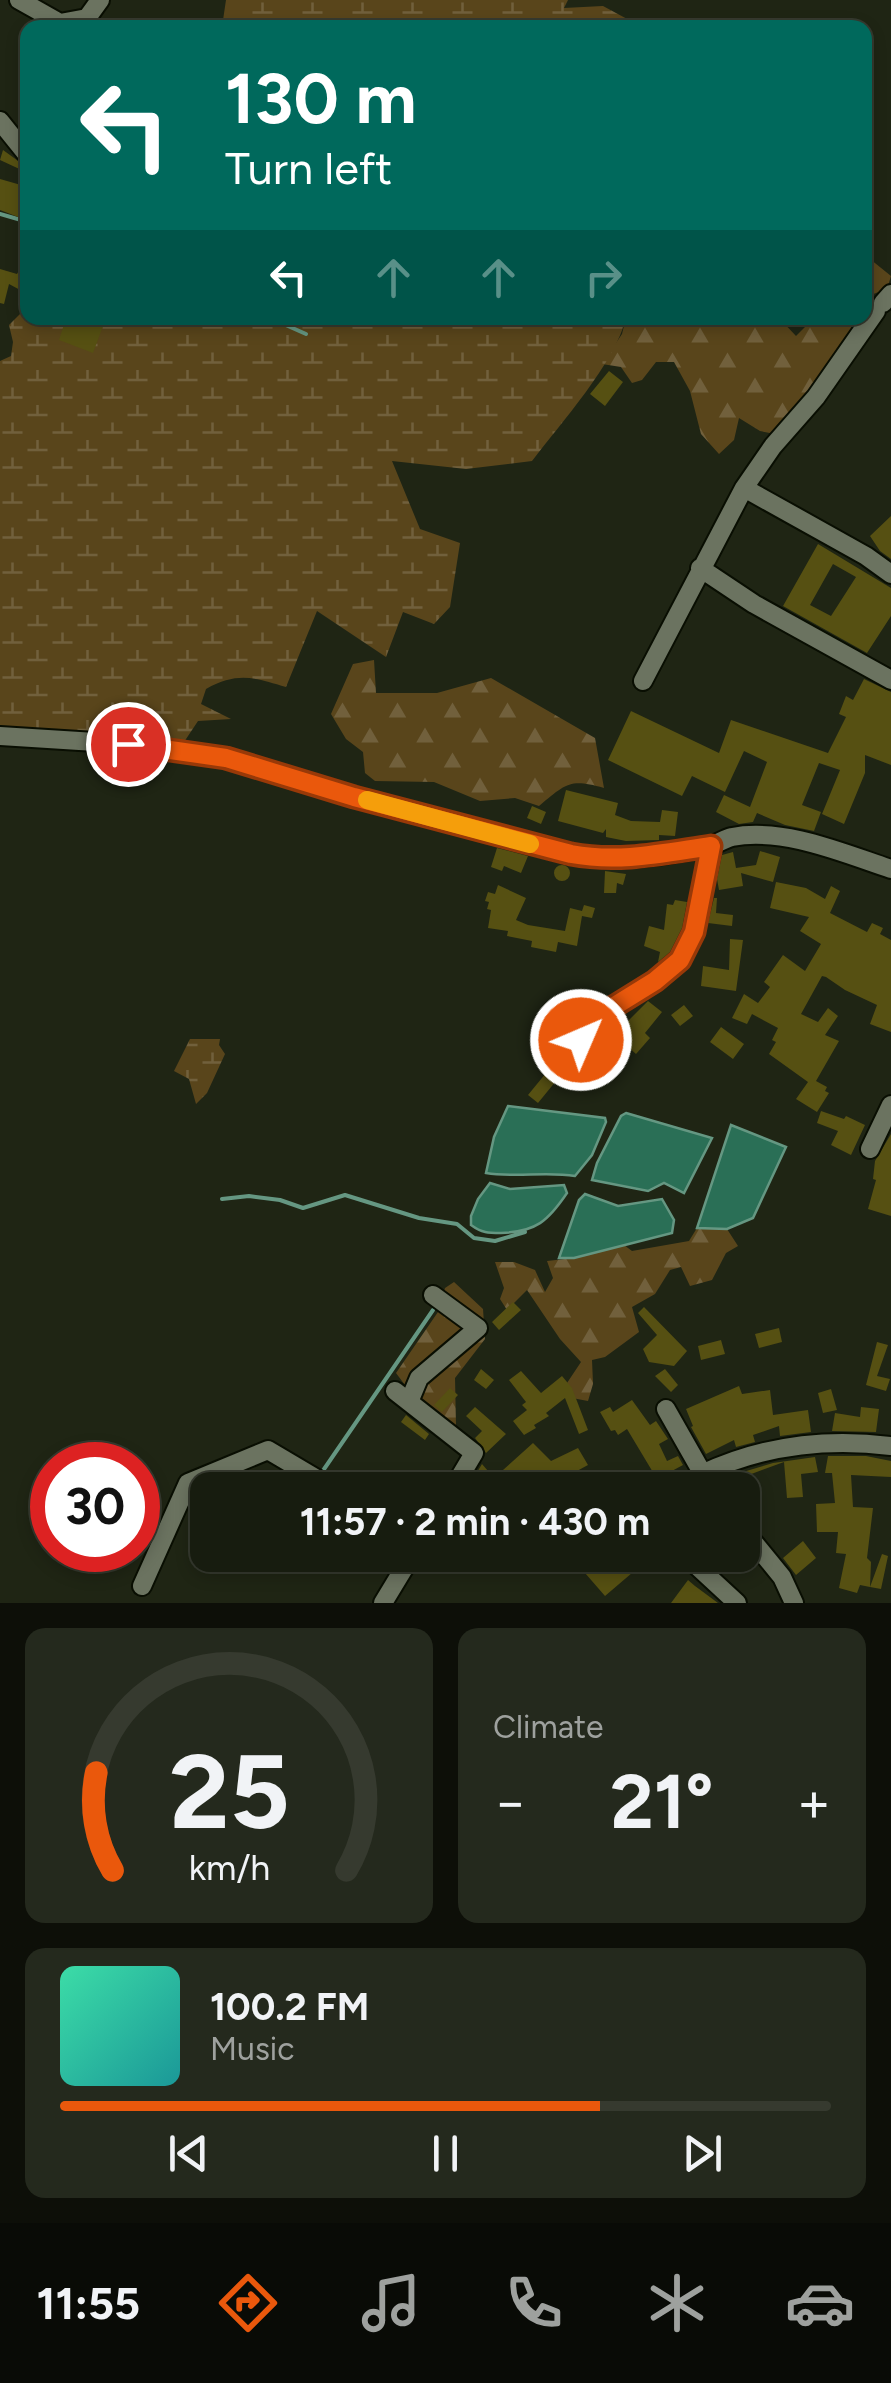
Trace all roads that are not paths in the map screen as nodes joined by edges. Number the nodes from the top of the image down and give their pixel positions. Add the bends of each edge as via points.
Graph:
1 (20, 0) edge
2 (100, 0) edge
3 (55, 20) edge
4 (81, 20) edge
5 (0, 120) edge
6 (20, 146) edge
7 (867, 325) edge
8 (744, 488) junction
9 (700, 568) junction
10 (891, 574) edge
11 (891, 680) edge
12 (643, 681) dead end
13 (0, 736) edge
14 (711, 846) junction
15 (891, 869) edge
16 (581, 1040) dead end
17 (891, 1105) edge
18 (870, 1149) dead end
19 (433, 1295) dead end
20 (666, 1409) dead end
21 (891, 1446) edge
22 (216, 1472) edge
23 (305, 1472) edge
24 (462, 1472) edge
25 (701, 1472) edge
26 (720, 1472) edge
27 (190, 1483) edge
28 (760, 1550) edge
29 (401, 1572) edge
30 (703, 1572) edge
31 (142, 1586) dead end
32 (382, 1603) edge
33 (737, 1603) edge
34 (794, 1603) edge

1 - 3 street
2 - 4 street
5 - 6 street
7 - 8 street
8 - 9 street
8 - 10 street
9 - 11 street
9 - 12 street
13 - 14 street via 226,758 602,860
14 - 15 street via 731,838 784,838
14 - 16 street via 694,932 680,960 605,1012
17 - 18 street
19 - 24 street via 478,1328 402,1397 474,1452
20 - 25 street
21 - 26 street via 767,1450 738,1458
22 - 23 street via 268,1450
27 - 31 street
28 - 34 street
29 - 32 street
30 - 33 street

